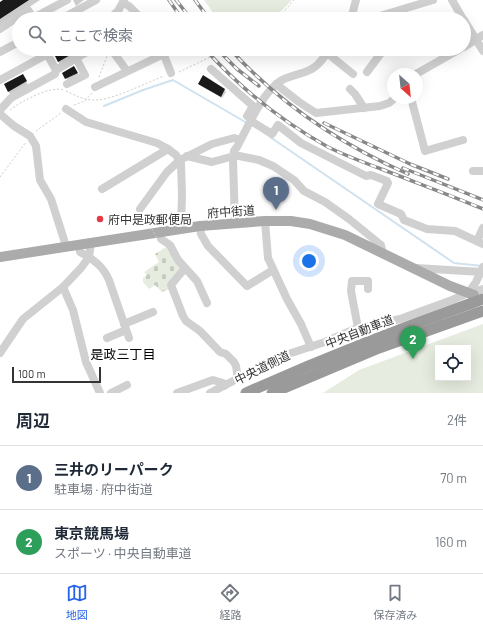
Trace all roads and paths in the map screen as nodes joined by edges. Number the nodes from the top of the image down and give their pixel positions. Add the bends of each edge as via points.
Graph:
1 (67, 0) edge
2 (96, 0) edge
3 (294, 0) edge
4 (356, 0) edge
5 (433, 0) edge
6 (452, 0) edge
7 (123, 2) edge
8 (46, 12) edge
9 (75, 12) edge
10 (117, 12) edge
11 (135, 12) edge
12 (283, 12) edge
13 (353, 12) edge
14 (397, 12) edge
15 (460, 12) edge
16 (12, 21) edge
17 (0, 29) edge
18 (471, 32) edge
19 (483, 34) edge
20 (475, 39) junction
21 (471, 42) edge
22 (12, 46) edge
23 (0, 52) edge
24 (483, 52) edge
25 (43, 56) edge
26 (48, 56) edge
27 (80, 56) edge
28 (107, 56) edge
29 (113, 56) edge
30 (155, 56) edge
31 (164, 56) edge
32 (325, 56) edge
33 (334, 56) edge
34 (378, 56) edge
35 (448, 56) edge
36 (76, 58) junction
37 (369, 67) dead end
38 (211, 69) dead end
39 (56, 70) junction
40 (423, 70) edge
41 (127, 71) junction
42 (170, 73) dead end
43 (353, 74) dead end
44 (0, 80) edge
45 (67, 84) dead end
46 (276, 84) junction
47 (95, 87) junction
48 (350, 89) dead end
49 (387, 104) edge
50 (412, 104) edge
51 (364, 108) junction
52 (66, 109) joint
53 (0, 110) edge
54 (0, 114) edge
55 (250, 122) junction
56 (240, 140) junction
57 (463, 140) dead end
58 (168, 149) junction
59 (234, 156) junction
60 (183, 158) junction
61 (473, 171) dead end
62 (483, 171) edge
63 (102, 189) dead end
64 (140, 209) dead end
65 (265, 221) junction
66 (235, 223) junction
67 (143, 224) dead end
68 (200, 226) junction
69 (181, 228) junction
70 (483, 228) edge
71 (158, 235) junction
72 (92, 242) junction
73 (480, 243) edge
74 (79, 244) junction
75 (66, 246) junction
76 (383, 254) junction
77 (0, 257) edge
78 (89, 257) junction
79 (185, 268) junction
80 (411, 268) junction
81 (273, 270) junction
82 (482, 270) edge
83 (64, 287) junction
84 (368, 289) dead end
85 (483, 289) edge
86 (475, 296) edge
87 (207, 303) dead end
88 (483, 311) edge
89 (153, 312) dead end
90 (358, 328) junction
91 (126, 331) junction
92 (106, 338) dead end
93 (311, 347) junction
94 (0, 353) edge
95 (238, 379) junction
96 (127, 385) dead end
97 (224, 386) junction
98 (100, 393) edge
99 (111, 393) edge
100 (177, 393) edge
101 (210, 393) edge
102 (246, 393) edge
103 (272, 393) edge

1 - 8 street
2 - 9 street
3 - 12 path
4 - 13 street
5 - 14 street
6 - 15 street
7 - 10 street
7 - 11 street
16 - 17 street
18 - 20 street
19 - 20 street
20 - 21 street
20 - 24 street
22 - 23 street
25 - 44 street
26 - 39 street
27 - 36 street
28 - 47 path
29 - 41 street
30 - 41 street
31 - 42 street
32 - 46 street via 316,66
33 - 43 street
34 - 37 street
35 - 40 street
36 - 39 street
36 - 45 street via 85,75
38 - 55 street via 253,106 247,116
39 - 53 street via 55,74 11,98
41 - 47 street
46 - 51 street via 316,113
46 - 55 street
47 - 52 path via 85,101
48 - 51 street
49 - 51 street
50 - 57 street via 425,151
52 - 58 street via 86,122 157,143
54 - 75 street via 30,136 36,146 40,180 51,199
55 - 56 street
55 - 73 street via 272,134 278,125 301,143 366,176 387,180 378,204 401,214 404,220 427,229 454,231
56 - 59 street
56 - 60 street via 234,138 219,141
58 - 60 street
58 - 63 street
59 - 60 street via 212,162
59 - 66 street
59 - 76 street via 258,160 273,166 349,219 381,245
60 - 64 street via 167,172
60 - 69 street
61 - 62 street
65 - 66 main road, 府中街道
65 - 76 main road, 府中街道 via 291,221 328,229
65 - 81 street via 268,258
66 - 68 main road, 府中街道
67 - 71 path, bridge via 144,216
68 - 69 main road, 府中街道
68 - 81 street via 201,234 208,246 247,286
69 - 71 main road, 府中街道
70 - 73 street
71 - 72 main road, 府中街道
71 - 79 street via 170,245
72 - 74 main road, 府中街道
72 - 78 street
74 - 75 main road, 府中街道
74 - 78 street via 80,252
75 - 77 main road, 府中街道
76 - 80 main road, 府中街道
78 - 83 street
78 - 91 street via 105,272
79 - 87 street via 197,281
79 - 95 street via 171,285 183,316 234,362
80 - 82 street
80 - 86 main road, 府中街道
81 - 93 street
82 - 86 street via 476,282
83 - 94 street via 23,319
83 - 98 street via 75,315 86,362
84 - 90 street via 368,281 352,281 351,291
85 - 86 street, 中央道側道
86 - 90 street, 中央道側道 via 452,300 400,319
86 - 102 highway, 中央自動車道, bridge
88 - 103 highway, 中央自動車道 via 379,348
89 - 91 street
90 - 93 street, 中央道側道
91 - 92 street
93 - 95 street, 中央道側道 via 279,357
95 - 97 street, 中央道側道
96 - 99 street
97 - 100 street via 213,380
97 - 101 street, 中央道側道

